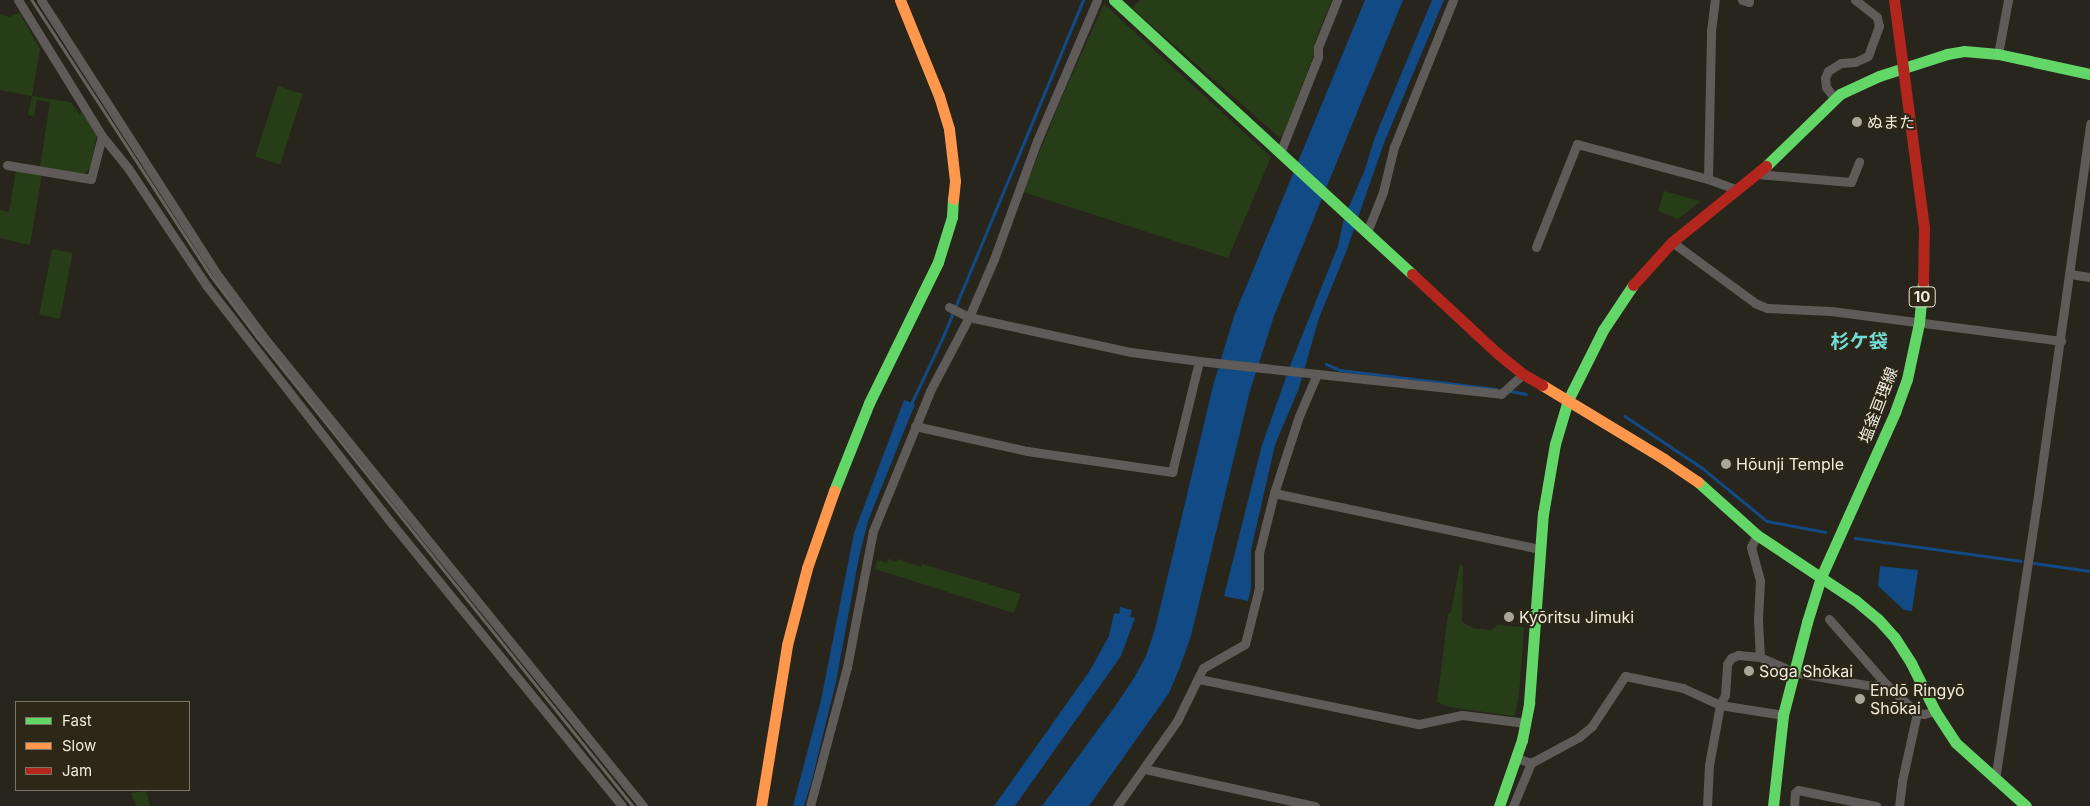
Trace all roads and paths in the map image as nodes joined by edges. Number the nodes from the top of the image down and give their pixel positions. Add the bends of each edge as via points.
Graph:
1 (18, 0) edge
2 (41, 0) edge
3 (900, 0) edge
4 (1097, 0) edge
5 (1114, 0) edge
6 (1337, 0) edge
7 (1453, 0) edge
8 (1715, 0) edge
9 (1742, 0) edge
10 (1749, 0) edge
11 (1855, 0) edge
12 (1894, 0) edge
13 (2008, 0) edge
14 (1998, 54) junction
15 (1901, 68) junction
16 (2090, 74) edge
17 (1835, 99) junction
18 (2090, 124) edge
19 (102, 136) junction
20 (1280, 153) junction
21 (2088, 159) edge
22 (1859, 162) dead end
23 (7, 165) dead end
24 (1757, 174) junction
25 (1708, 179) junction
26 (1735, 189) junction
27 (2085, 194) edge
28 (1365, 230) junction
29 (1672, 242) junction
30 (1536, 247) dead end
31 (2070, 274) junction
32 (2090, 277) edge
33 (950, 307) dead end
34 (967, 316) junction
35 (1919, 323) junction
36 (2060, 341) junction
37 (1199, 361) junction
38 (1315, 373) junction
39 (1523, 374) junction
40 (1568, 400) junction
41 (915, 426) junction
42 (1274, 493) junction
43 (1757, 534) junction
44 (1540, 549) junction
45 (1821, 577) junction
46 (1829, 619) dead end
47 (1760, 657) junction
48 (1792, 672) junction
49 (1199, 679) junction
50 (1886, 684) junction
51 (1720, 705) junction
52 (1935, 711) junction
53 (1917, 713) junction
54 (1783, 715) junction
55 (1526, 723) junction
56 (1516, 758) junction
57 (1531, 763) junction
58 (1145, 769) junction
59 (1996, 780) junction
60 (622, 806) edge
61 (643, 806) edge
62 (761, 806) edge
63 (810, 806) edge
64 (1117, 806) edge
65 (1315, 806) edge
66 (1499, 806) edge
67 (1513, 806) edge
68 (1707, 806) edge
69 (1773, 806) edge
70 (1794, 806) edge
71 (1876, 806) edge
72 (1899, 806) edge
73 (2026, 806) edge

1 - 19 street
2 - 61 street via 178,215 251,320
3 - 62 street via 950,129 955,181 952,217 938,262 845,459 806,568 787,645
4 - 34 street via 1037,141 994,259
5 - 20 street
6 - 20 street
7 - 28 street via 1394,147 1383,192
8 - 25 street via 1711,31
9 - 10 street
11 - 17 street via 1872,12 1879,26 1868,56 1855,62 1841,62 1828,71 1826,86
12 - 15 street, 塩釜亘理線 / 10
13 - 14 street
14 - 15 street via 1964,51
14 - 16 street
15 - 17 street
15 - 35 street, 塩釜亘理線 / 10 via 1924,227 1924,277
17 - 24 street
18 - 21 street
19 - 23 street via 91,179
19 - 60 street via 128,168 206,285 286,389
20 - 28 street
21 - 27 street
22 - 24 street via 1851,182
24 - 26 street
25 - 26 street
25 - 30 street via 1577,144
26 - 29 street
27 - 31 street
28 - 39 street
29 - 35 street via 1754,303 1767,308 1831,311
29 - 40 street via 1632,287 1603,330
31 - 32 street
31 - 36 street
33 - 34 street
34 - 37 street via 1131,352
34 - 41 street
35 - 36 street
35 - 45 street, 塩釜亘理線 / 10 via 1907,379 1895,412
36 - 59 street
37 - 38 street
37 - 41 street via 1172,472 1028,451
38 - 39 street via 1501,394
38 - 42 street
39 - 40 street
40 - 43 street via 1698,483
40 - 44 street via 1549,472
41 - 63 street via 873,531 847,667
42 - 44 street
42 - 49 street via 1259,553 1259,588 1245,644 1204,668
43 - 45 street
43 - 47 street via 1751,548 1760,580
44 - 55 street
45 - 48 street, 塩釜亘理線 / 10
45 - 52 street via 1878,619 1895,638
46 - 50 street
47 - 48 street
47 - 51 street via 1738,655 1731,658 1727,664 1725,694
48 - 50 street via 1872,686
48 - 54 street, 塩釜亘理線 / 10
49 - 55 street via 1418,724 1462,715
49 - 58 street via 1177,721
50 - 53 street
51 - 54 street
51 - 57 street via 1683,688 1625,676 1592,726 1579,737
51 - 68 street via 1709,765
52 - 53 street
52 - 59 street via 1956,742
53 - 72 street
54 - 69 street, 塩釜亘理線 / 10
55 - 56 street
56 - 57 street
56 - 66 street
57 - 67 street
58 - 64 street
58 - 65 street
59 - 73 street
70 - 71 street via 1798,790

